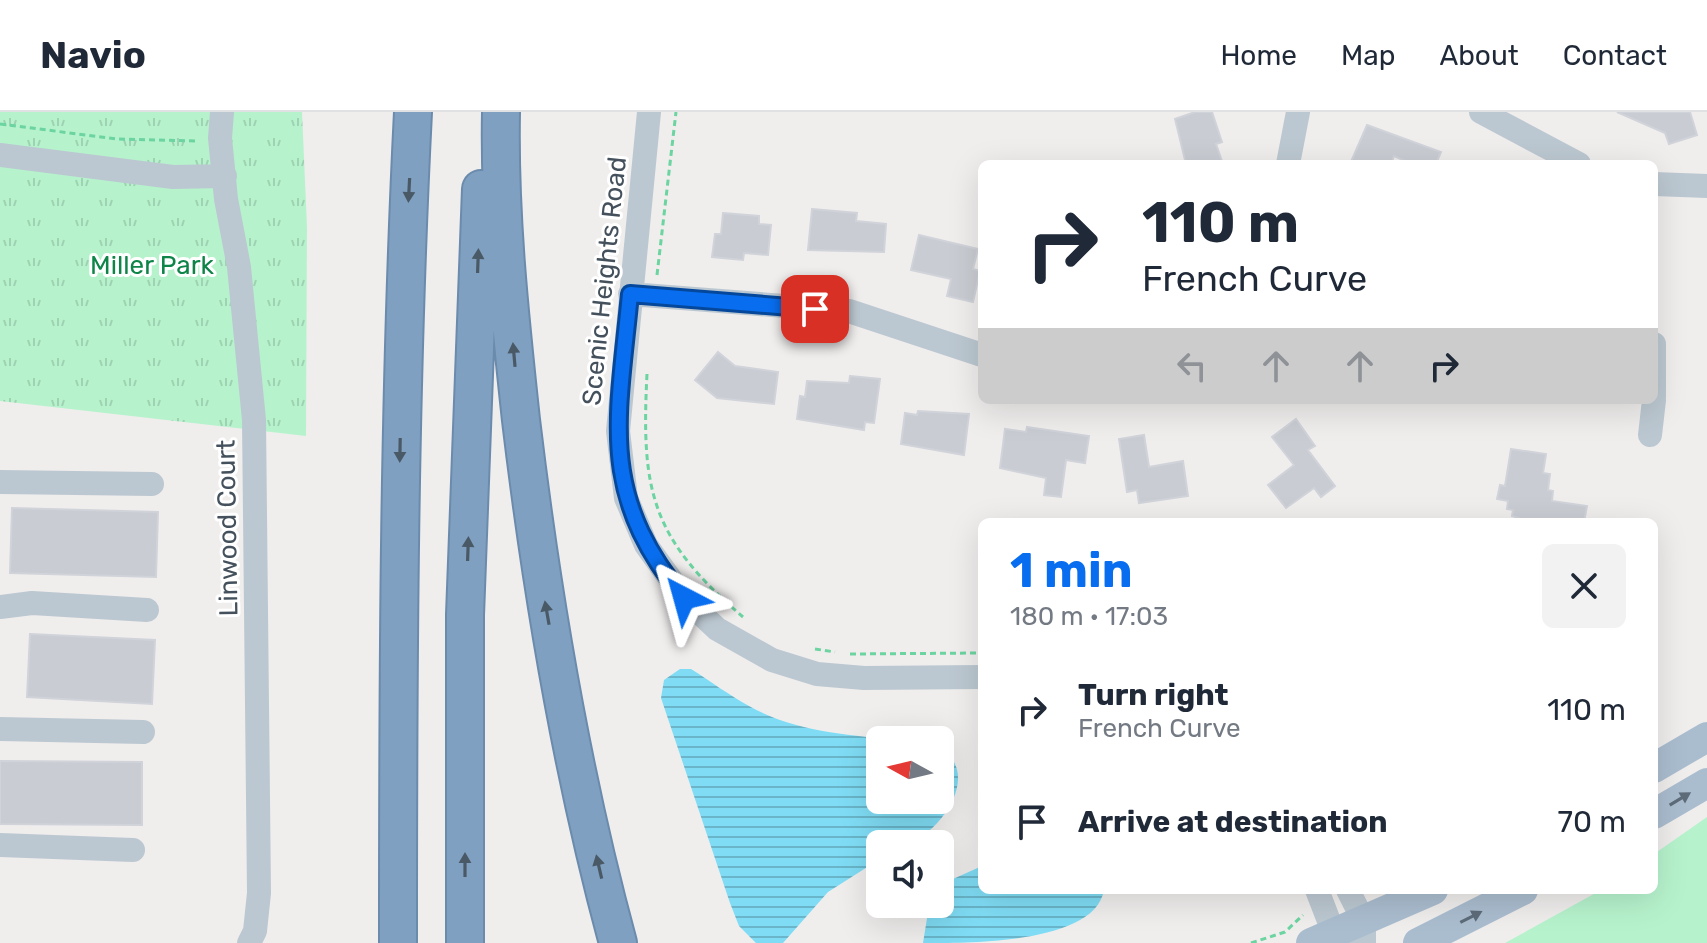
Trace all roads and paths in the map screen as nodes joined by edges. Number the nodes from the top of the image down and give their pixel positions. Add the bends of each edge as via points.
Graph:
1 (222, 112) edge
2 (413, 112) edge
3 (484, 112) edge
4 (501, 112) edge
5 (649, 112) edge
6 (676, 112) edge
7 (1298, 112) edge
8 (1481, 112) edge
9 (0, 124) edge
10 (220, 138) junction
11 (0, 155) edge
12 (1289, 160) edge
13 (1571, 160) edge
14 (225, 176) junction
15 (1658, 185) edge
16 (1707, 186) edge
17 (630, 294) junction
18 (654, 296) junction
19 (978, 354) edge
20 (647, 370) dead end
21 (1653, 404) edge
22 (1650, 435) dead end
23 (0, 482) edge
24 (152, 484) dead end
25 (397, 570) junction
26 (0, 607) edge
27 (147, 610) dead end
28 (746, 620) dead end
29 (807, 648) dead end
30 (978, 653) edge
31 (978, 677) edge
32 (0, 729) edge
33 (143, 732) dead end
34 (1707, 737) edge
35 (1658, 766) edge
36 (1707, 783) edge
37 (1658, 812) edge
38 (0, 845) edge
39 (133, 850) dead end
40 (1318, 894) edge
41 (1350, 894) edge
42 (1426, 894) edge
43 (1515, 894) edge
44 (1364, 932) edge
45 (1329, 940) edge
46 (249, 943) edge
47 (380, 943) edge
48 (398, 943) edge
49 (465, 943) edge
50 (618, 943) edge
51 (1418, 943) edge

1 - 10 street, Linwood Court
2 -> 25 highway
49 -> 3 highway via 465,615
50 -> 4 highway via 572,748 537,559 500,180
5 - 17 street, Scenic Heights Road
6 - 18 path
7 - 12 street
8 - 13 street
9 - 10 path via 117,139
10 - 14 street, Linwood Court
11 - 14 street via 173,177
14 - 46 street, Linwood Court via 254,420 259,893
15 - 16 street
17 - 18 street
17 - 31 street, Scenic Heights Road via 619,402 620,470 633,521 684,598 739,644 817,674
18 - 19 street via 849,311
20 - 28 path via 644,437 653,496 669,536 701,581
21 - 22 street
23 - 24 street
25 - 47 highway via 380,759
25 - 48 highway
26 - 27 street via 32,603
29 - 30 path via 843,654
32 - 33 street
34 - 35 main road
37 -> 36 main road
38 - 39 street
40 - 45 street
41 - 44 street
42 - 44 main road
51 -> 43 main road
44 - 45 main road

